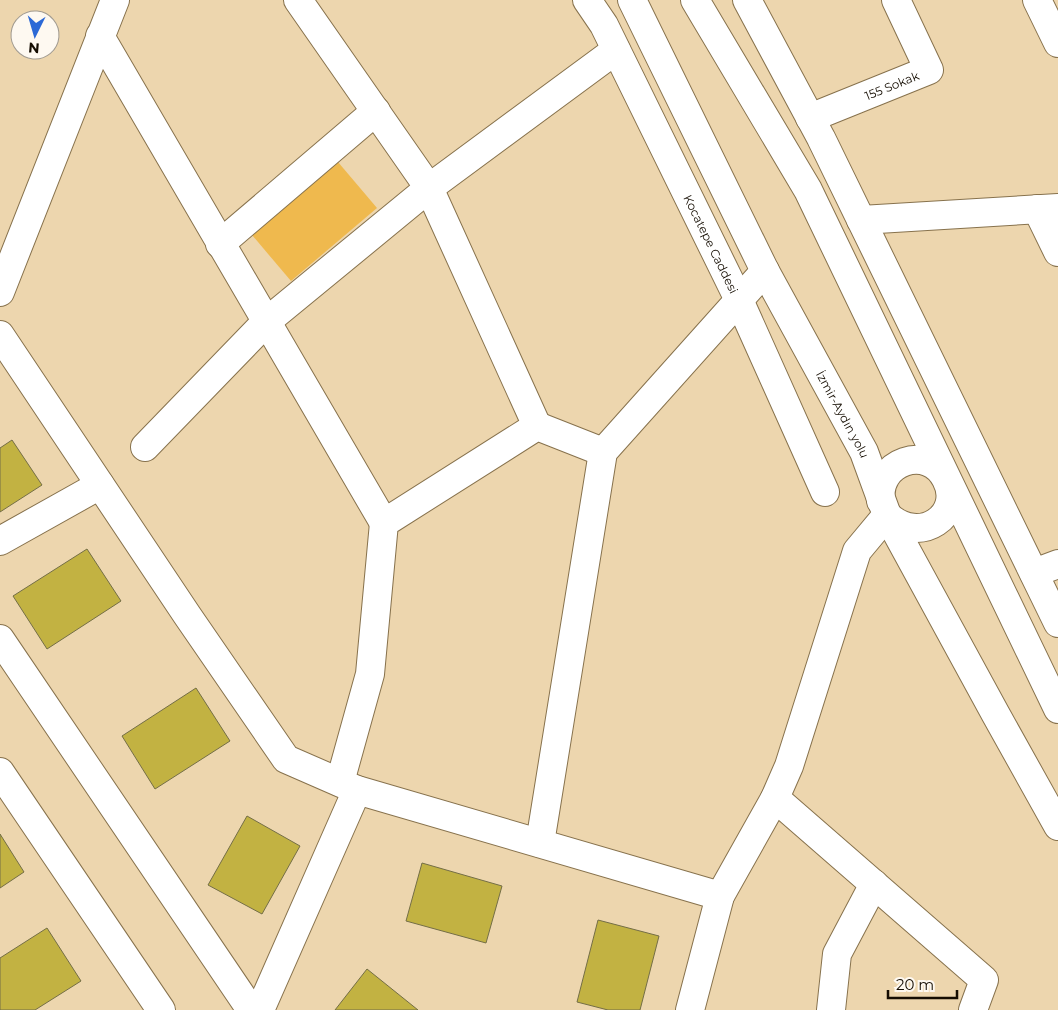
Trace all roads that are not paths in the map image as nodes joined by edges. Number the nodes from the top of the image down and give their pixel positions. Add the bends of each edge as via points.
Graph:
1 (115, 0) edge
2 (298, 0) edge
3 (587, 0) edge
4 (632, 0) edge
5 (695, 0) edge
6 (747, 0) edge
7 (896, 0) edge
8 (1037, 0) edge
9 (100, 36) junction
10 (1058, 43) edge
11 (616, 50) junction
12 (376, 111) junction
13 (810, 118) junction
14 (429, 188) junction
15 (1047, 208) edge
16 (861, 220) junction
17 (220, 244) junction
18 (1058, 252) edge
19 (765, 271) junction
20 (0, 292) edge
21 (739, 300) junction
22 (266, 322) junction
23 (0, 335) edge
24 (538, 426) junction
25 (145, 447) dead end
26 (603, 452) junction
27 (947, 480) junction
28 (100, 485) junction
29 (826, 492) dead end
30 (884, 508) junction
31 (384, 523) junction
32 (0, 541) edge
33 (1046, 569) edge
34 (1058, 623) edge
35 (0, 639) edge
36 (1058, 708) edge
37 (0, 772) edge
38 (349, 786) junction
39 (776, 798) junction
40 (1058, 826) edge
41 (540, 843) junction
42 (874, 884) junction
43 (720, 896) junction
44 (161, 1010) edge
45 (251, 1010) edge
46 (260, 1010) edge
47 (690, 1010) edge
48 (831, 1010) edge
49 (973, 1010) edge

1 - 9 main road
2 - 12 main road
3 - 11 main road, Kocatepe Caddesi
4 - 19 main road, İzmir-Aydın yolu
5 - 27 main road via 808,190
6 - 13 main road
7 - 13 main road, 155 Sokak via 929,70
8 - 10 main road
9 - 17 main road
9 - 20 main road
11 - 14 main road
11 - 21 main road, Kocatepe Caddesi
12 - 14 main road
12 - 17 main road
13 - 16 main road
14 - 22 main road
14 - 24 main road
15 - 16 main road
15 - 18 main road
16 - 33 main road
17 - 22 main road
19 - 21 main road
19 - 30 main road, İzmir-Aydın yolu via 864,452
21 - 26 main road
21 - 29 main road, Kocatepe Caddesi
22 - 25 main road
22 - 31 main road
23 - 28 main road
24 - 26 main road
24 - 31 main road
26 - 41 main road
27 - 30 main road via 931,463 908,460 888,472 882,483 880,494
27 - 30 main road via 950,491 945,513 928,527 905,528 895,523
27 - 36 main road
28 - 32 main road
28 - 38 main road via 286,759
30 - 39 main road via 857,551
30 - 40 main road, İzmir-Aydın yolu
31 - 38 main road via 370,674
33 - 34 main road
35 - 45 main road
37 - 44 main road
38 - 41 main road
38 - 46 main road
39 - 42 main road
39 - 43 main road
41 - 43 main road
42 - 48 main road via 837,954
42 - 49 main road via 984,980
43 - 47 main road

